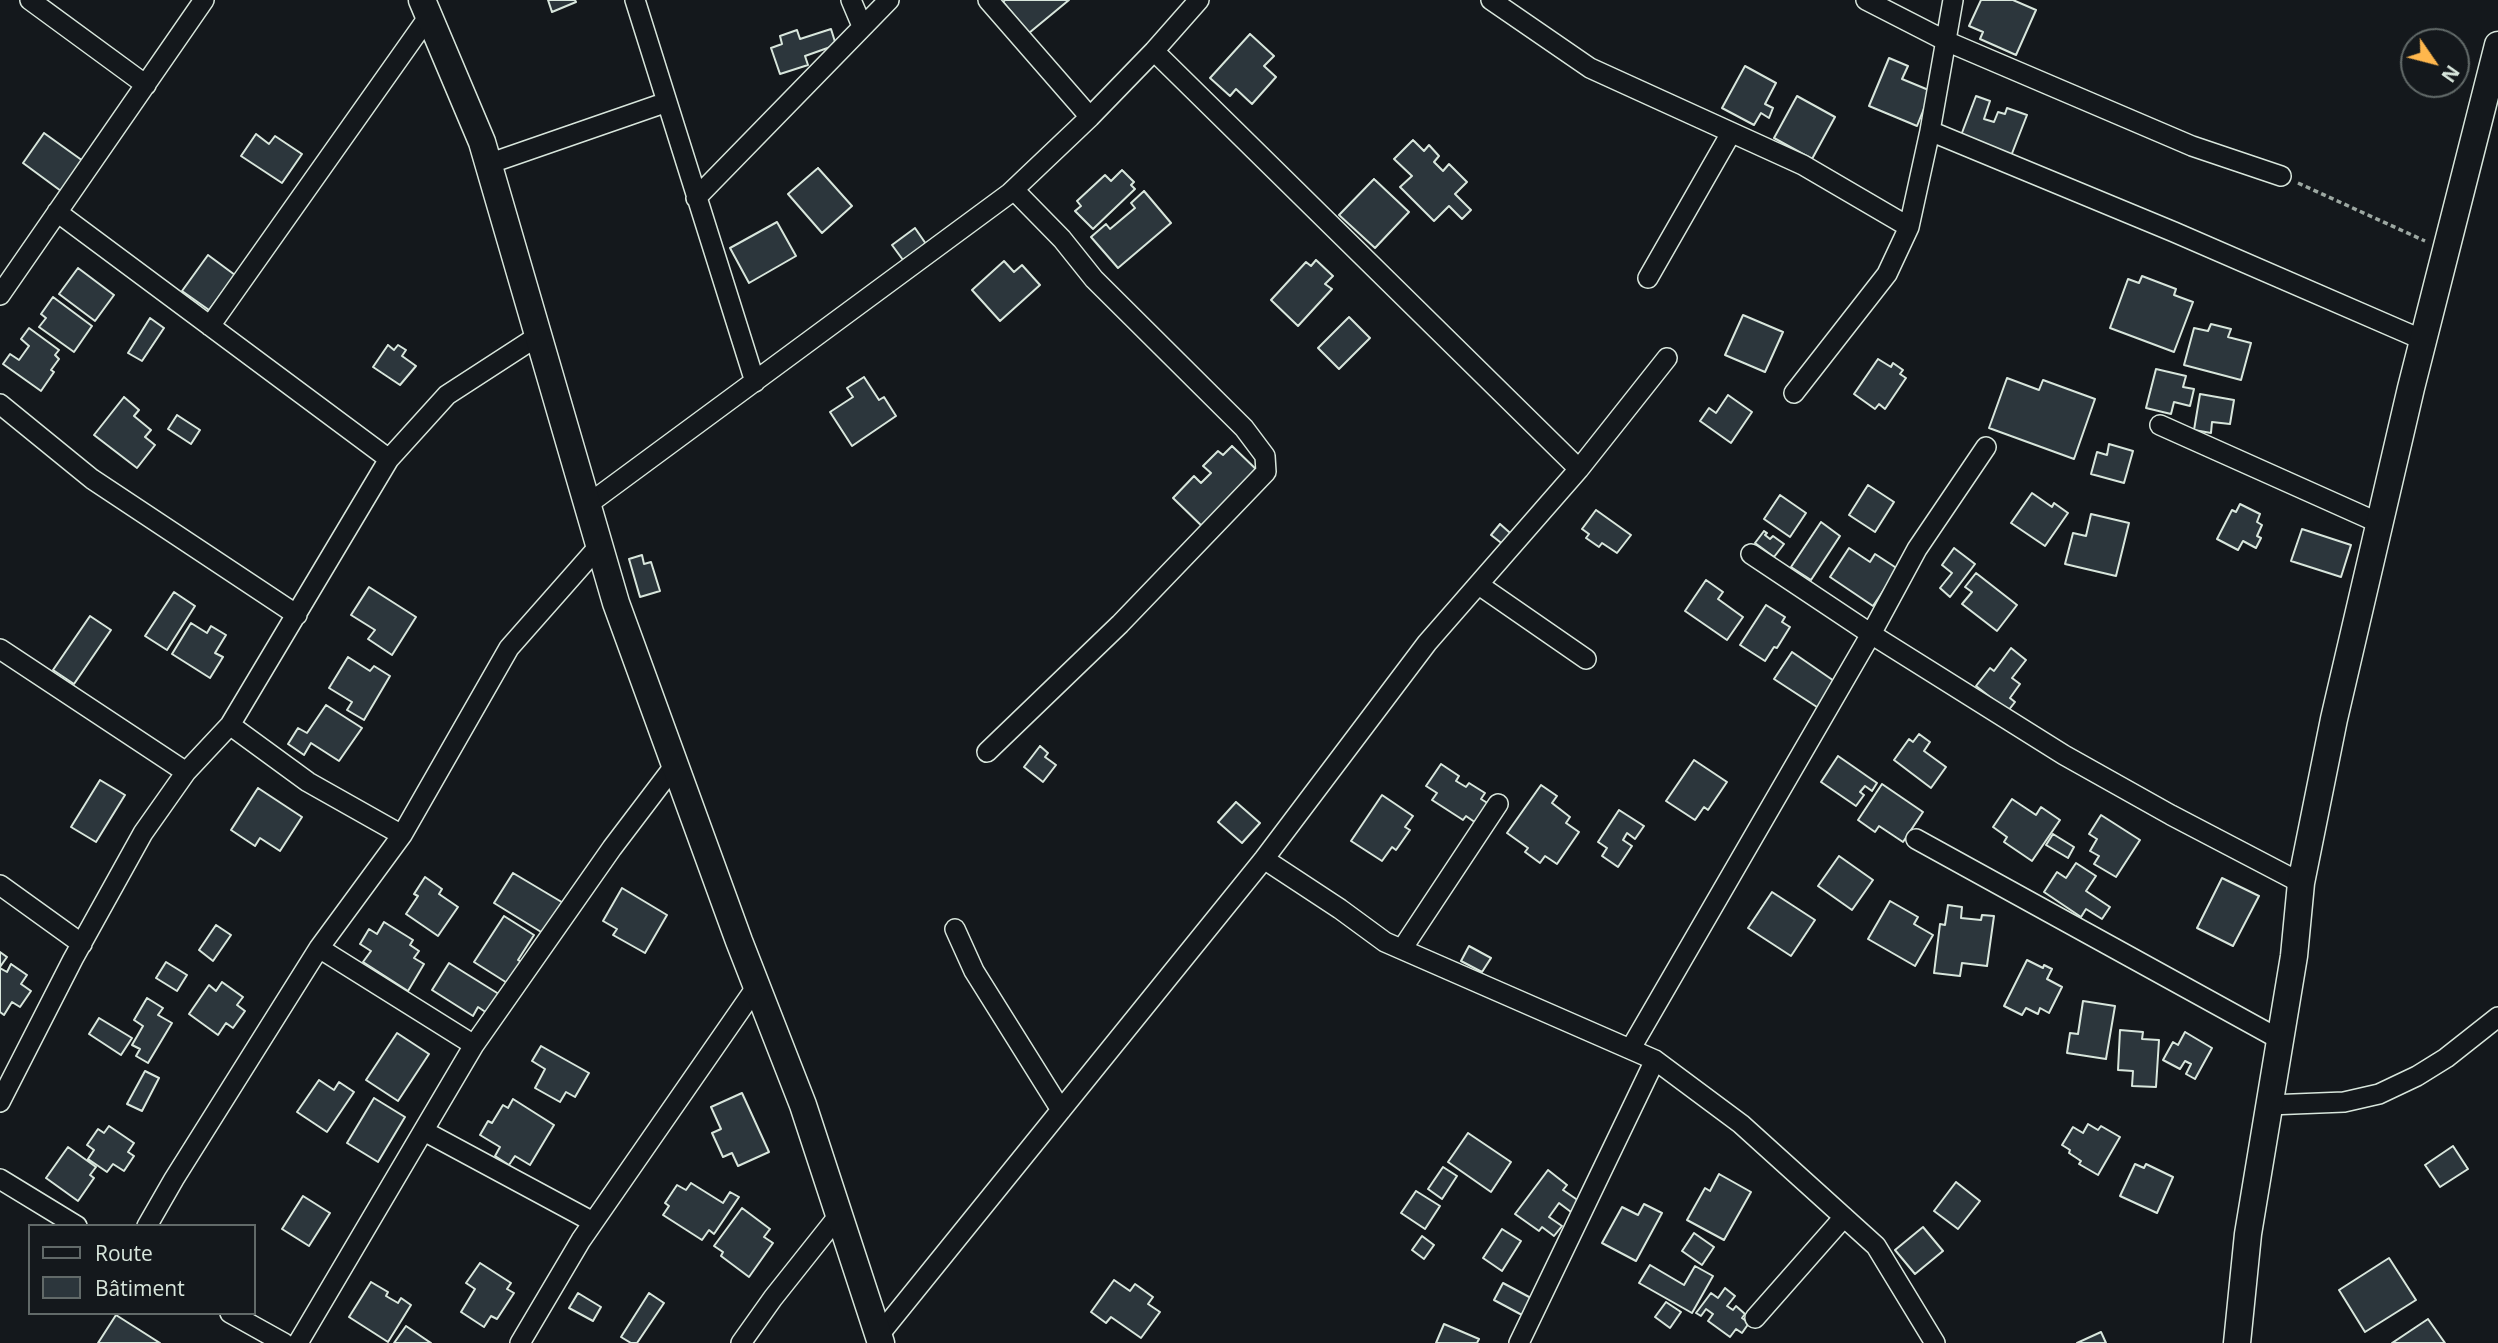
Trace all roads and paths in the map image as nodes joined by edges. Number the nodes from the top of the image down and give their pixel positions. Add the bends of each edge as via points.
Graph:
1 (30, 0) edge
2 (204, 0) edge
3 (635, 0) edge
4 (851, 0) edge
5 (889, 0) edge
6 (988, 0) edge
7 (1199, 0) edge
8 (1491, 0) edge
9 (1866, 0) edge
10 (1953, 0) edge
11 (425, 8) edge
12 (862, 26) junction
13 (1946, 41) junction
14 (2498, 45) edge
15 (1154, 51) junction
16 (146, 85) junction
17 (667, 102) junction
18 (1090, 117) junction
19 (1930, 131) junction
20 (1731, 133) junction
21 (488, 164) junction
22 (2281, 176) joint
23 (1014, 190) junction
24 (696, 198) junction
25 (57, 212) junction
26 (1909, 227) junction
27 (2446, 250) junction
28 (1648, 278) dead end
29 (0, 295) edge
30 (210, 326) junction
31 (538, 336) junction
32 (2423, 340) junction
33 (1667, 358) dead end
34 (755, 382) junction
35 (1794, 393) dead end
36 (0, 404) edge
37 (2160, 425) dead end
38 (1986, 447) dead end
39 (389, 459) junction
40 (1579, 469) junction
41 (587, 505) junction
42 (2379, 523) junction
43 (599, 546) junction
44 (1751, 554) dead end
45 (1479, 585) junction
46 (297, 615) junction
47 (1871, 634) junction
48 (0, 649) edge
49 (1586, 659) dead end
50 (230, 725) junction
51 (988, 752) dead end
52 (675, 765) junction
53 (186, 772) junction
54 (1498, 804) dead end
55 (402, 835) junction
56 (1916, 839) dead end
57 (1264, 859) junction
58 (2301, 883) junction
59 (0, 885) edge
60 (955, 929) dead end
61 (82, 944) junction
62 (319, 948) junction
63 (1402, 949) junction
64 (757, 986) junction
65 (2498, 1017) edge
66 (2279, 1039) junction
67 (474, 1045) junction
68 (1630, 1048) junction
69 (1655, 1060) junction
70 (0, 1102) edge
71 (2269, 1105) junction
72 (1061, 1110) junction
73 (424, 1130) junction
74 (0, 1179) edge
75 (839, 1215) junction
76 (1844, 1217) junction
77 (593, 1222) junction
78 (75, 1224) edge
79 (149, 1224) edge
80 (234, 1315) edge
81 (1755, 1318) dead end
82 (880, 1339) edge
83 (284, 1343) edge
84 (298, 1343) edge
85 (520, 1343) edge
86 (741, 1343) edge
87 (1519, 1343) edge
88 (1934, 1343) edge
89 (2237, 1343) edge

1 - 16 street
2 - 16 street
3 - 17 street
4 - 12 street
5 - 12 street
6 - 18 street
7 - 15 street
8 - 20 street via 1590,68
9 - 13 street
10 - 13 street
11 - 21 street
11 - 30 street
12 - 24 street
13 - 19 street
13 - 22 street via 2192,146
14 - 27 street
15 - 18 street
15 - 40 street
16 - 25 street
17 - 21 street
17 - 24 street
18 - 23 street
19 - 26 street
19 - 32 street
20 - 26 street via 1803,165
20 - 28 street
21 - 31 street
22 - 27 path
23 - 34 street
23 - 51 street via 1094,279 1244,428 1265,456 1266,471 1120,624
24 - 34 street
25 - 29 street
25 - 30 street
26 - 35 street via 1887,274
27 - 32 street
30 - 39 street
31 - 39 street via 447,395
31 - 41 street
32 - 42 street
33 - 40 street
34 - 41 street
36 - 46 street via 92,480
37 - 42 street
38 - 47 street via 1917,549
39 - 46 street
40 - 45 street
41 - 43 street
42 - 58 street
43 - 52 street
43 - 55 street via 509,648
44 - 47 street
45 - 49 street
45 - 57 street via 1427,643
46 - 50 street
47 - 58 street via 2064,755
47 - 68 street
48 - 53 street
50 - 53 street
50 - 55 street via 308,782
52 - 64 street
52 - 67 street
53 - 61 street via 143,833
54 - 63 street
55 - 62 street
56 - 66 street
57 - 63 street
57 - 72 street
58 - 66 street
59 - 61 street
60 - 72 street via 974,971
61 - 70 street
62 - 67 street
62 - 79 street
63 - 68 street
64 - 75 street
64 - 77 street
65 - 71 street via 2446,1058 2379,1094 2344,1102
66 - 71 street
67 - 73 street
68 - 69 street
69 - 76 street via 1741,1124
69 - 87 street
71 - 89 street via 2248,1234
72 - 82 street
73 - 77 street
73 - 84 street
74 - 78 street
75 - 82 street
75 - 86 street
76 - 81 street
76 - 88 street via 1876,1246
77 - 85 street
80 - 83 street

